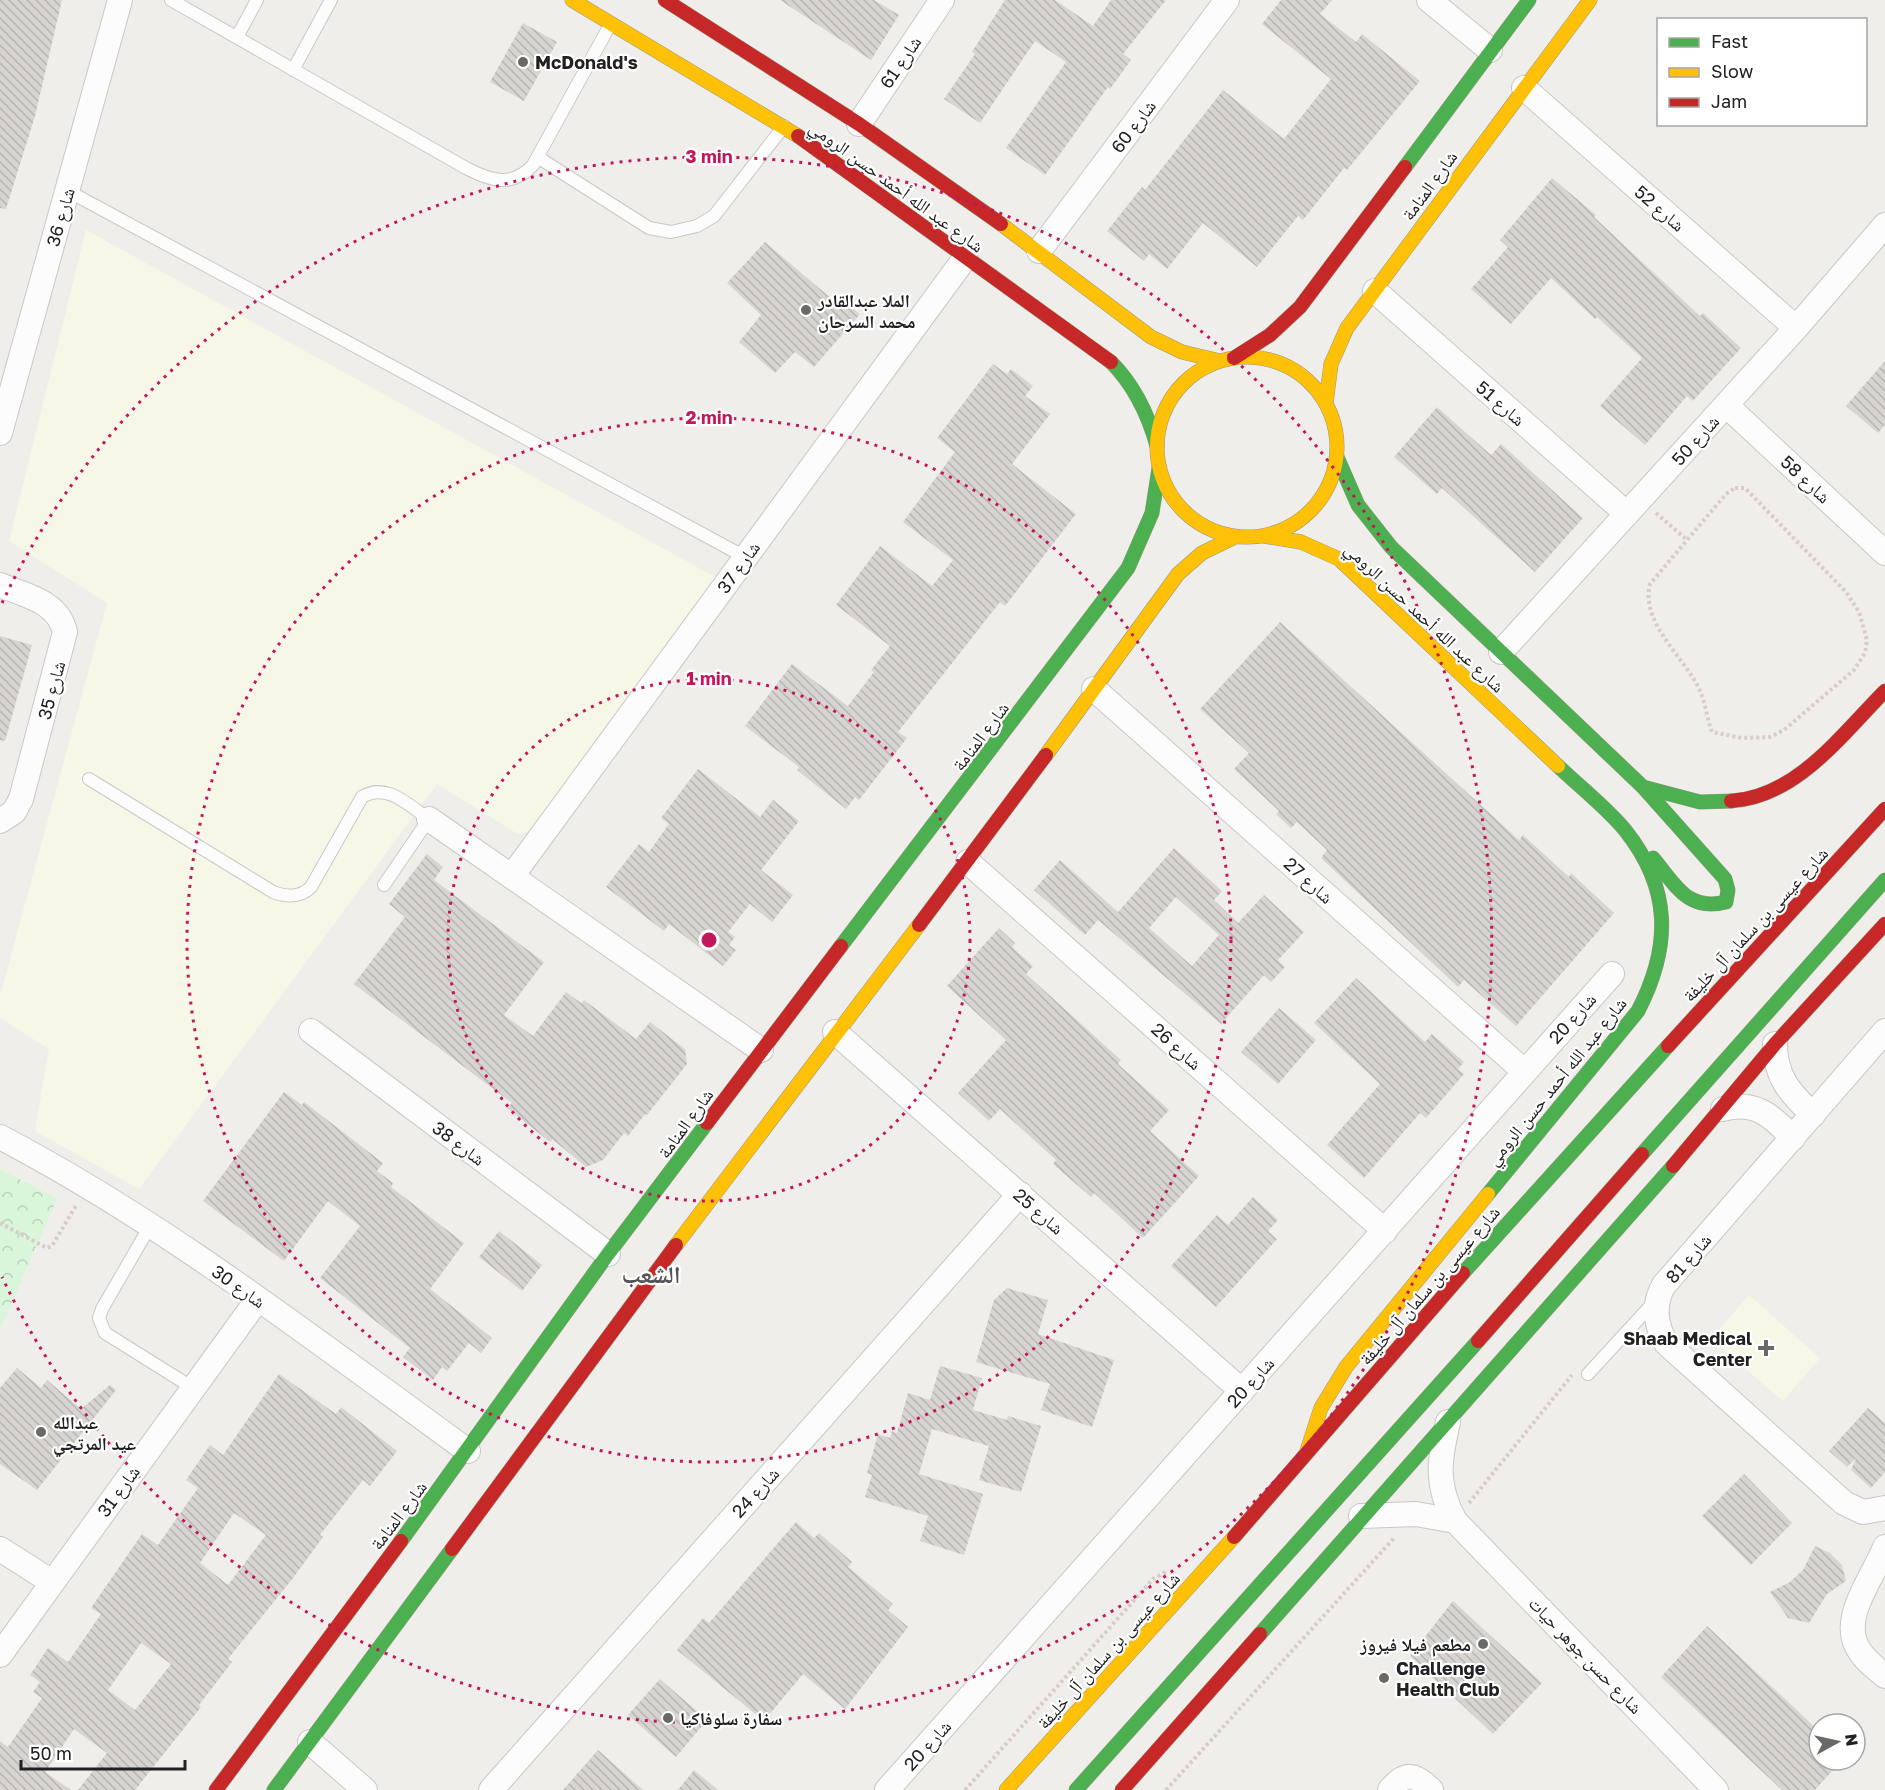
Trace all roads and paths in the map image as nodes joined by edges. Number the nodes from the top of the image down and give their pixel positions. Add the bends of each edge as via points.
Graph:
1 (120, 0) edge
2 (171, 0) edge
3 (257, 0) edge
4 (332, 0) edge
5 (572, 0) edge
6 (665, 0) edge
7 (942, 0) edge
8 (1227, 0) edge
9 (1429, 0) edge
10 (1529, 0) edge
11 (1590, 0) edge
12 (612, 23) junction
13 (237, 38) junction
14 (1491, 50) junction
15 (293, 70) junction
16 (1524, 88) junction
17 (859, 124) junction
18 (784, 126) junction
19 (538, 158) junction
20 (68, 190) junction
21 (1885, 225) edge
22 (1039, 251) junction
23 (965, 258) junction
24 (1375, 291) junction
25 (1120, 312) junction
26 (1796, 328) junction
27 (1120, 334) dead end
28 (1110, 345) dead end
29 (1092, 348) junction
30 (1234, 357) junction
31 (1220, 361) junction
32 (1326, 403) junction
33 (1726, 405) junction
34 (0, 433) edge
35 (1157, 446) junction
36 (1337, 457) junction
37 (1159, 468) junction
38 (1634, 507) junction
39 (1264, 536) junction
40 (1234, 537) junction
41 (1687, 540) junction
42 (1370, 543) dead end
43 (1391, 547) junction
44 (1885, 553) edge
45 (745, 557) junction
46 (1355, 559) dead end
47 (1128, 568) junction
48 (1146, 571) dead end
49 (1356, 574) junction
50 (1157, 584) dead end
51 (0, 585) edge
52 (1159, 600) junction
53 (1501, 652) junction
54 (1094, 689) junction
55 (1885, 691) edge
56 (89, 779) dead end
57 (1643, 787) junction
58 (1885, 809) edge
59 (429, 819) junction
60 (0, 821) edge
61 (1640, 848) junction
62 (968, 862) junction
63 (512, 876) junction
64 (1885, 880) edge
65 (384, 885) dead end
66 (1885, 924) edge
67 (1612, 974) dead end
68 (1885, 1030) edge
69 (310, 1032) dead end
70 (835, 1032) junction
71 (1775, 1044) junction
72 (761, 1050) junction
73 (1524, 1071) junction
74 (1723, 1109) junction
75 (1813, 1114) junction
76 (711, 1117) junction
77 (711, 1136) dead end
78 (0, 1137) edge
79 (1793, 1138) junction
80 (725, 1150) dead end
81 (745, 1151) junction
82 (682, 1181) dead end
83 (663, 1184) junction
84 (88, 1185) junction
85 (697, 1193) dead end
86 (1020, 1194) junction
87 (700, 1212) junction
88 (0, 1223) edge
89 (150, 1226) junction
90 (1385, 1231) junction
91 (608, 1254) junction
92 (1658, 1298) junction
93 (258, 1299) junction
94 (1588, 1374) joint
95 (193, 1388) junction
96 (1242, 1391) junction
97 (1449, 1418) junction
98 (468, 1451) junction
99 (1306, 1454) junction
100 (1416, 1514) junction
101 (1361, 1516) junction
102 (1882, 1517) edge
103 (1455, 1521) junction
104 (1885, 1547) edge
105 (0, 1549) edge
106 (386, 1561) junction
107 (392, 1581) dead end
108 (52, 1582) junction
109 (423, 1588) junction
110 (406, 1590) dead end
111 (346, 1614) junction
112 (380, 1646) junction
113 (0, 1655) edge
114 (1885, 1676) edge
115 (309, 1742) junction
116 (216, 1790) edge
117 (274, 1790) edge
118 (365, 1790) edge
119 (491, 1790) edge
120 (887, 1790) edge
121 (1006, 1790) edge
122 (1076, 1790) edge
123 (1122, 1790) edge
124 (1166, 1790) edge
125 (1390, 1790) edge
126 (1431, 1790) edge
127 (1716, 1790) edge

1 - 20 street, شارع 36
2 - 13 lane
3 - 13 lane
4 - 15 lane
5 - 12 main road, شارع عبد الله أحمد حسن الرومي
6 - 17 main road, شارع عبد الله أحمد حسن الرومي
7 - 17 street, شارع 61
8 - 22 street, شارع 60
9 - 14 street
10 - 14 main road, شارع المنامة
11 - 16 main road, شارع المنامة
12 - 18 main road, شارع عبد الله أحمد حسن الرومي
12 - 19 lane
13 - 15 lane
14 - 30 main road, شارع المنامة via 1300,307 1270,335
15 - 19 lane via 486,178 517,178
16 - 24 main road, شارع المنامة
16 - 26 street, شارع 52
17 - 22 main road, شارع عبد الله أحمد حسن الرومي
18 - 19 lane via 714,216 697,226 671,232 649,228
18 - 23 main road, شارع عبد الله أحمد حسن الرومي
20 - 34 street, شارع 36
20 - 45 lane
21 - 26 street, شارع 50
22 - 25 main road, شارع عبد الله أحمد حسن الرومي
23 - 29 main road, شارع عبد الله أحمد حسن الرومي
23 - 45 street, شارع 37
24 - 32 main road, شارع المنامة via 1332,356
24 - 38 street, شارع 51
25 - 27 main road
25 - 31 main road, شارع عبد الله أحمد حسن الرومي via 1168,346
26 - 33 street, شارع 50
28 - 29 main road
29 - 35 main road, شارع عبد الله أحمد حسن الرومي via 1129,381 1146,408
30 - 31 main road
30 - 32 main road via 1268,359 1286,365 1308,381
31 - 35 main road via 1187,380 1174,393 1165,410
32 - 36 main road via 1333,420
33 - 38 street, شارع 50
33 - 44 street, شارع 58
35 - 37 main road
36 - 39 main road via 1333,476 1314,509 1283,531
36 - 43 main road, شارع عبد الله أحمد حسن الرومي via 1358,505
37 - 40 main road via 1169,493 1186,514 1200,525
37 - 47 main road, شارع المنامة via 1152,513
38 - 41 path
38 - 53 street, شارع 50
39 - 40 main road
39 - 49 main road, شارع عبد الله أحمد حسن الرومي via 1301,542 1328,553
40 - 52 main road via 1194,559
41 - 41 path via 1726,494 1735,488 1745,488 1846,592 1859,612 1868,640 1854,670 1784,730 1770,737 1742,738 1712,732 1700,691 1676,657 1649,604 1650,584
42 - 43 main road
43 - 53 main road, شارع عبد الله أحمد حسن الرومي
45 - 63 street, شارع 37
46 - 49 main road
47 - 48 main road
47 - 72 main road, شارع المنامة
49 - 61 main road, شارع عبد الله أحمد حسن الرومي
50 - 52 main road
51 - 60 street, شارع 35 via 52,606 65,632 21,798 14,812
52 - 54 main road
53 - 57 main road, شارع عبد الله أحمد حسن الرومي
54 - 62 main road
54 - 73 street, شارع 27
55 - 57 main road, شارع عبد الله أحمد حسن الرومي via 1803,773 1763,795 1700,802
56 - 59 lane via 283,896 300,895 311,887 357,802 369,793 390,793
57 - 61 main road via 1725,879 1726,902 1713,908 1700,907
58 - 99 main road, شارع عيسى بن سلمان آل خليفة via 1530,1196
59 - 63 street
59 - 65 lane
61 - 99 main road, شارع عبد الله أحمد حسن الرومي via 1657,887 1664,923 1660,960 1647,995 1638,1011 1346,1367 1321,1408
62 - 70 main road
62 - 90 street, شارع 26
63 - 72 street
64 - 122 main road
66 - 71 main road
67 - 73 street, شارع 20
68 - 75 street, شارع 81
69 - 91 street, شارع 38
70 - 81 main road
70 - 86 street, شارع 25
71 - 74 main road
71 - 75 street via 1782,1082
72 - 76 main road, شارع المنامة
73 - 90 street, شارع 20
74 - 79 street via 1754,1107 1773,1117
74 - 97 main road
75 - 79 street, شارع 81
76 - 77 main road
76 - 83 main road, شارع المنامة
78 - 84 street, شارع 30
79 - 92 street, شارع 81 via 1664,1285
80 - 81 main road
81 - 87 main road
82 - 83 main road
83 - 91 main road, شارع المنامة
84 - 88 path via 52,1246 46,1248
84 - 89 street, شارع 30
85 - 87 main road
86 - 96 street, شارع 25
86 - 119 street, شارع 24
87 - 109 main road
89 - 93 street, شارع 30
89 - 95 lane via 102,1309 100,1326 105,1334
90 - 96 street, شارع 20
91 - 98 main road, شارع المنامة
92 - 94 lane
92 - 102 street, شارع 81 via 1658,1326 1666,1342 1849,1507
93 - 95 street, شارع 31
93 - 98 street, شارع 30
94 - 103 path via 1579,1366
95 - 108 street, شارع 31
96 - 120 street, شارع 20
97 - 101 main road
97 - 103 street, شارع حسن جوهر حيات via 1439,1467 1441,1486
98 - 106 main road, شارع المنامة
99 - 121 main road, شارع عيسى بن سلمان آل خليفة
100 - 101 street
100 - 103 street
100 - 124 path
101 - 123 main road
103 - 127 street, شارع حسن جوهر حيات
104 - 114 street via 1858,1602 1853,1631 1860,1653
105 - 108 street
106 - 107 main road
106 - 111 main road, شارع المنامة
108 - 113 street, شارع 31
109 - 110 main road
109 - 112 main road
111 - 112 main road via 358,1609 375,1615 384,1633
111 - 116 main road, شارع المنامة
112 - 115 main road
115 - 117 main road
115 - 118 street
125 - 126 street via 1402,1777 1410,1775 1418,1777

